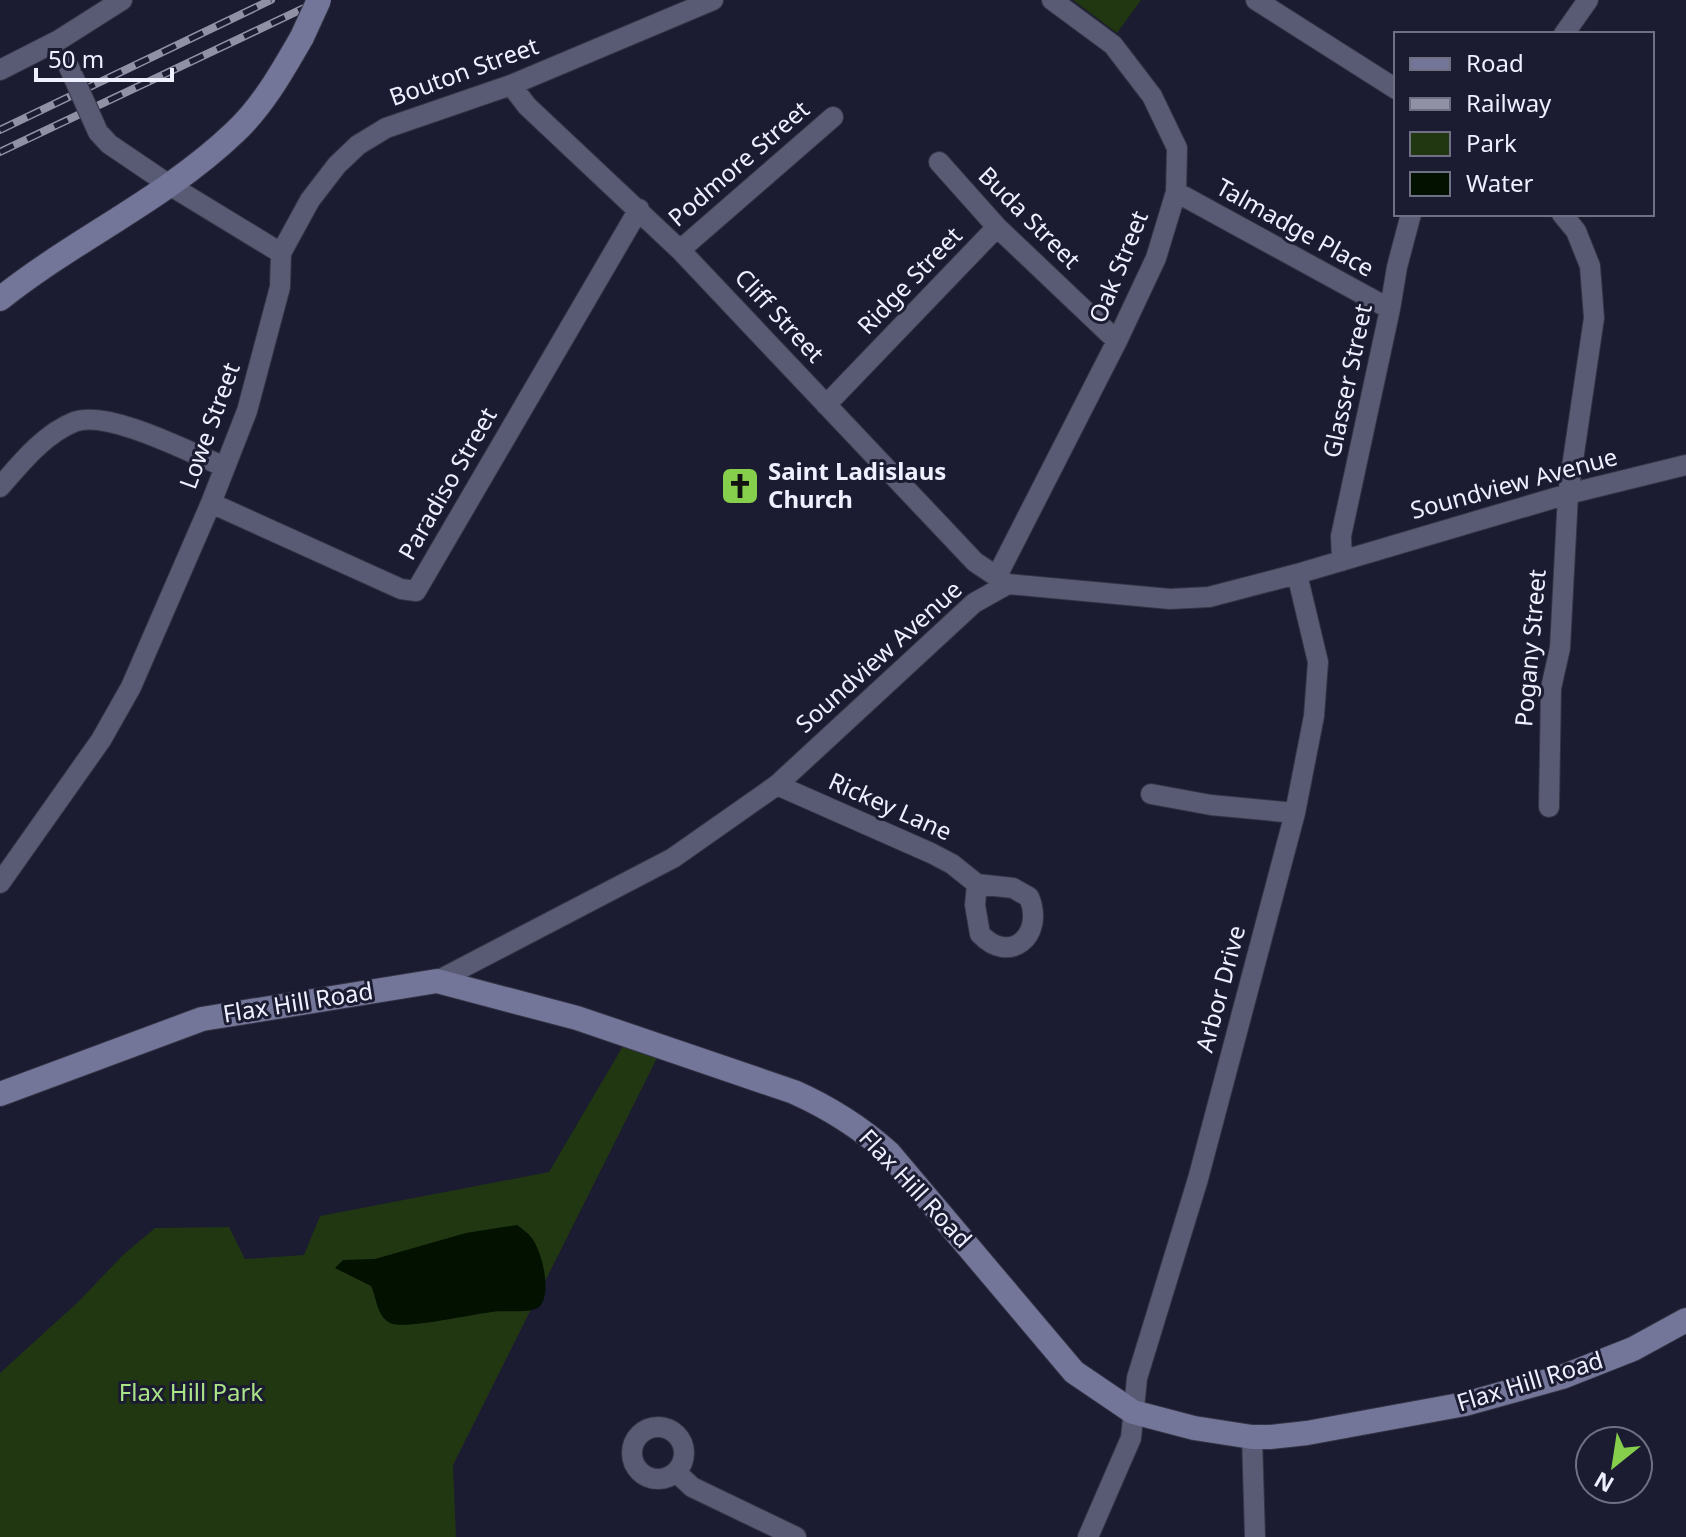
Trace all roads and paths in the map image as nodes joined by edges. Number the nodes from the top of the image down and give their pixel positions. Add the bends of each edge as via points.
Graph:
1 (122, 0) edge
2 (319, 0) edge
3 (713, 0) edge
4 (1052, 0) edge
5 (1256, 0) edge
6 (1588, 0) edge
7 (1565, 32) edge
8 (59, 40) junction
9 (0, 70) edge
10 (511, 85) junction
11 (1394, 88) edge
12 (833, 117) dead end
13 (939, 162) dead end
14 (171, 186) junction
15 (1176, 192) junction
16 (639, 209) junction
17 (1410, 216) edge
18 (1564, 216) edge
19 (997, 227) junction
20 (680, 250) junction
21 (281, 253) junction
22 (0, 299) edge
23 (1390, 309) junction
24 (1117, 341) junction
25 (826, 405) junction
26 (1686, 465) edge
27 (225, 467) junction
28 (0, 487) edge
29 (1568, 494) junction
30 (211, 503) junction
31 (1342, 561) junction
32 (1297, 574) junction
33 (1002, 580) junction
34 (777, 785) junction
35 (1151, 794) dead end
36 (1549, 807) dead end
37 (1295, 813) junction
38 (4, 869) edge
39 (977, 884) dead end
40 (437, 981) junction
41 (0, 1094) edge
42 (1686, 1320) edge
43 (1133, 1412) junction
44 (1252, 1437) junction
45 (676, 1472) dead end
46 (796, 1537) edge
47 (1088, 1537) edge
48 (1255, 1537) edge

1 - 8 street
2 - 14 main road, bridge via 259,104 236,131
3 - 10 street, Bouton Street
4 - 15 street, Oak Street via 1113,45 1152,96 1177,148
5 - 11 street
6 - 7 street
8 - 9 street
8 - 14 street, bridge via 98,132
10 - 16 street, Cliff Street
10 - 21 street, Bouton Street via 405,120 358,145 310,200
12 - 20 street, Podmore Street
13 - 19 street, Buda Street
14 - 21 street
14 - 22 main road
15 - 23 street, Talmadge Place
15 - 24 street, Oak Street via 1156,258
16 - 20 street, Cliff Street
16 - 30 street, Paradiso Street via 416,591 401,589
17 - 23 street, Glasser Street
18 - 29 street, Pogany Street via 1590,266 1594,318
19 - 24 street, Buda Street
19 - 25 street, Ridge Street
20 - 25 street, Cliff Street
21 - 27 street, Lowe Street via 270,330
23 - 31 street, Glasser Street via 1341,536
24 - 33 street, Oak Street
25 - 33 street, Cliff Street via 975,562
26 - 29 street, Soundview Avenue
27 - 28 street via 98,419 77,421 51,436
27 - 30 street, Lowe Street
29 - 31 street, Soundview Avenue
29 - 36 street, Pogany Street via 1560,648 1551,688
30 - 38 street, Lowe Street via 117,713
31 - 32 street, Soundview Avenue
32 - 33 street, Soundview Avenue via 1209,597 1170,599
32 - 37 street, Arbor Drive via 1318,662 1314,716
33 - 34 street, Soundview Avenue
34 - 39 street, Rickey Lane via 931,853
34 - 40 street, Soundview Avenue via 673,858
35 - 37 street
37 - 43 street, Arbor Drive via 1198,1179 1137,1378
40 - 41 main road, Flax Hill Road via 202,1019
40 - 43 main road, Flax Hill Road via 577,1018 794,1092 861,1128 889,1153 1074,1372
42 - 44 main road, Flax Hill Road via 1633,1349 1516,1391 1354,1425
43 - 44 main road, Flax Hill Road
43 - 47 street, Arbor Drive via 1131,1438
44 - 48 street
45 - 46 street via 692,1487

